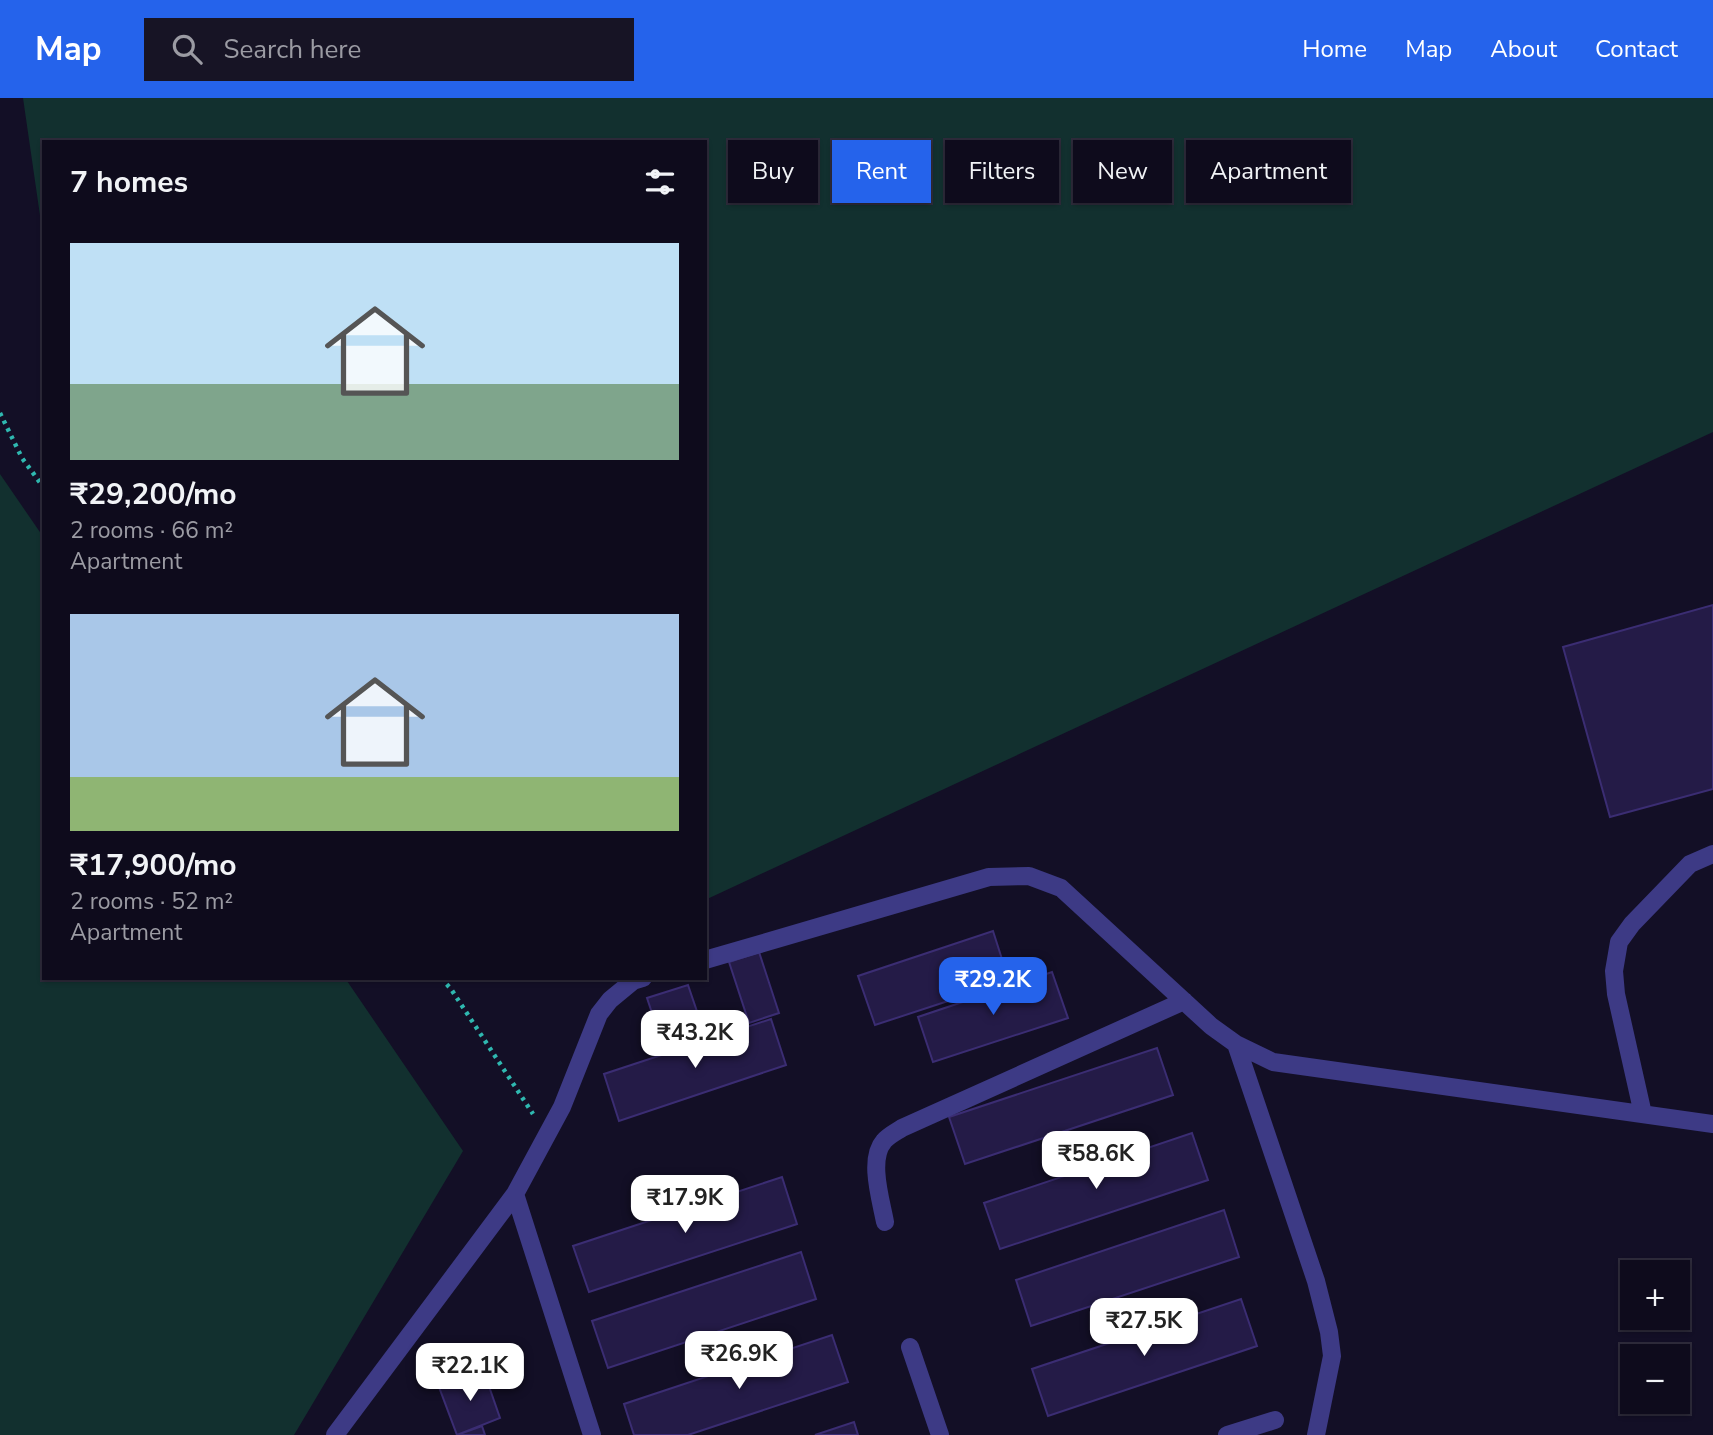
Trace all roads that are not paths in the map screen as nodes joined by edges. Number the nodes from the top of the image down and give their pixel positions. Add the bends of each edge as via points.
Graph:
1 (1713, 854) edge
2 (707, 959) edge
3 (636, 980) edge
4 (1184, 1001) junction
5 (1236, 1044) junction
6 (1643, 1114) junction
7 (1713, 1124) edge
8 (515, 1194) junction
9 (885, 1222) dead end
10 (910, 1348) dead end
11 (1275, 1420) dead end
12 (335, 1435) edge
13 (592, 1435) edge
14 (940, 1435) edge
15 (1227, 1435) edge
16 (1316, 1435) edge

1 - 6 lane via 1690,864 1619,942 1616,994
2 - 4 lane via 989,877 1029,876 1061,888
3 - 8 lane via 598,1014 562,1107
4 - 5 lane
4 - 9 lane via 902,1128 884,1141 876,1170
5 - 6 lane via 1273,1062
5 - 16 lane via 1329,1332 1332,1356
6 - 7 lane
8 - 12 lane
8 - 13 lane
10 - 14 lane
11 - 15 lane

